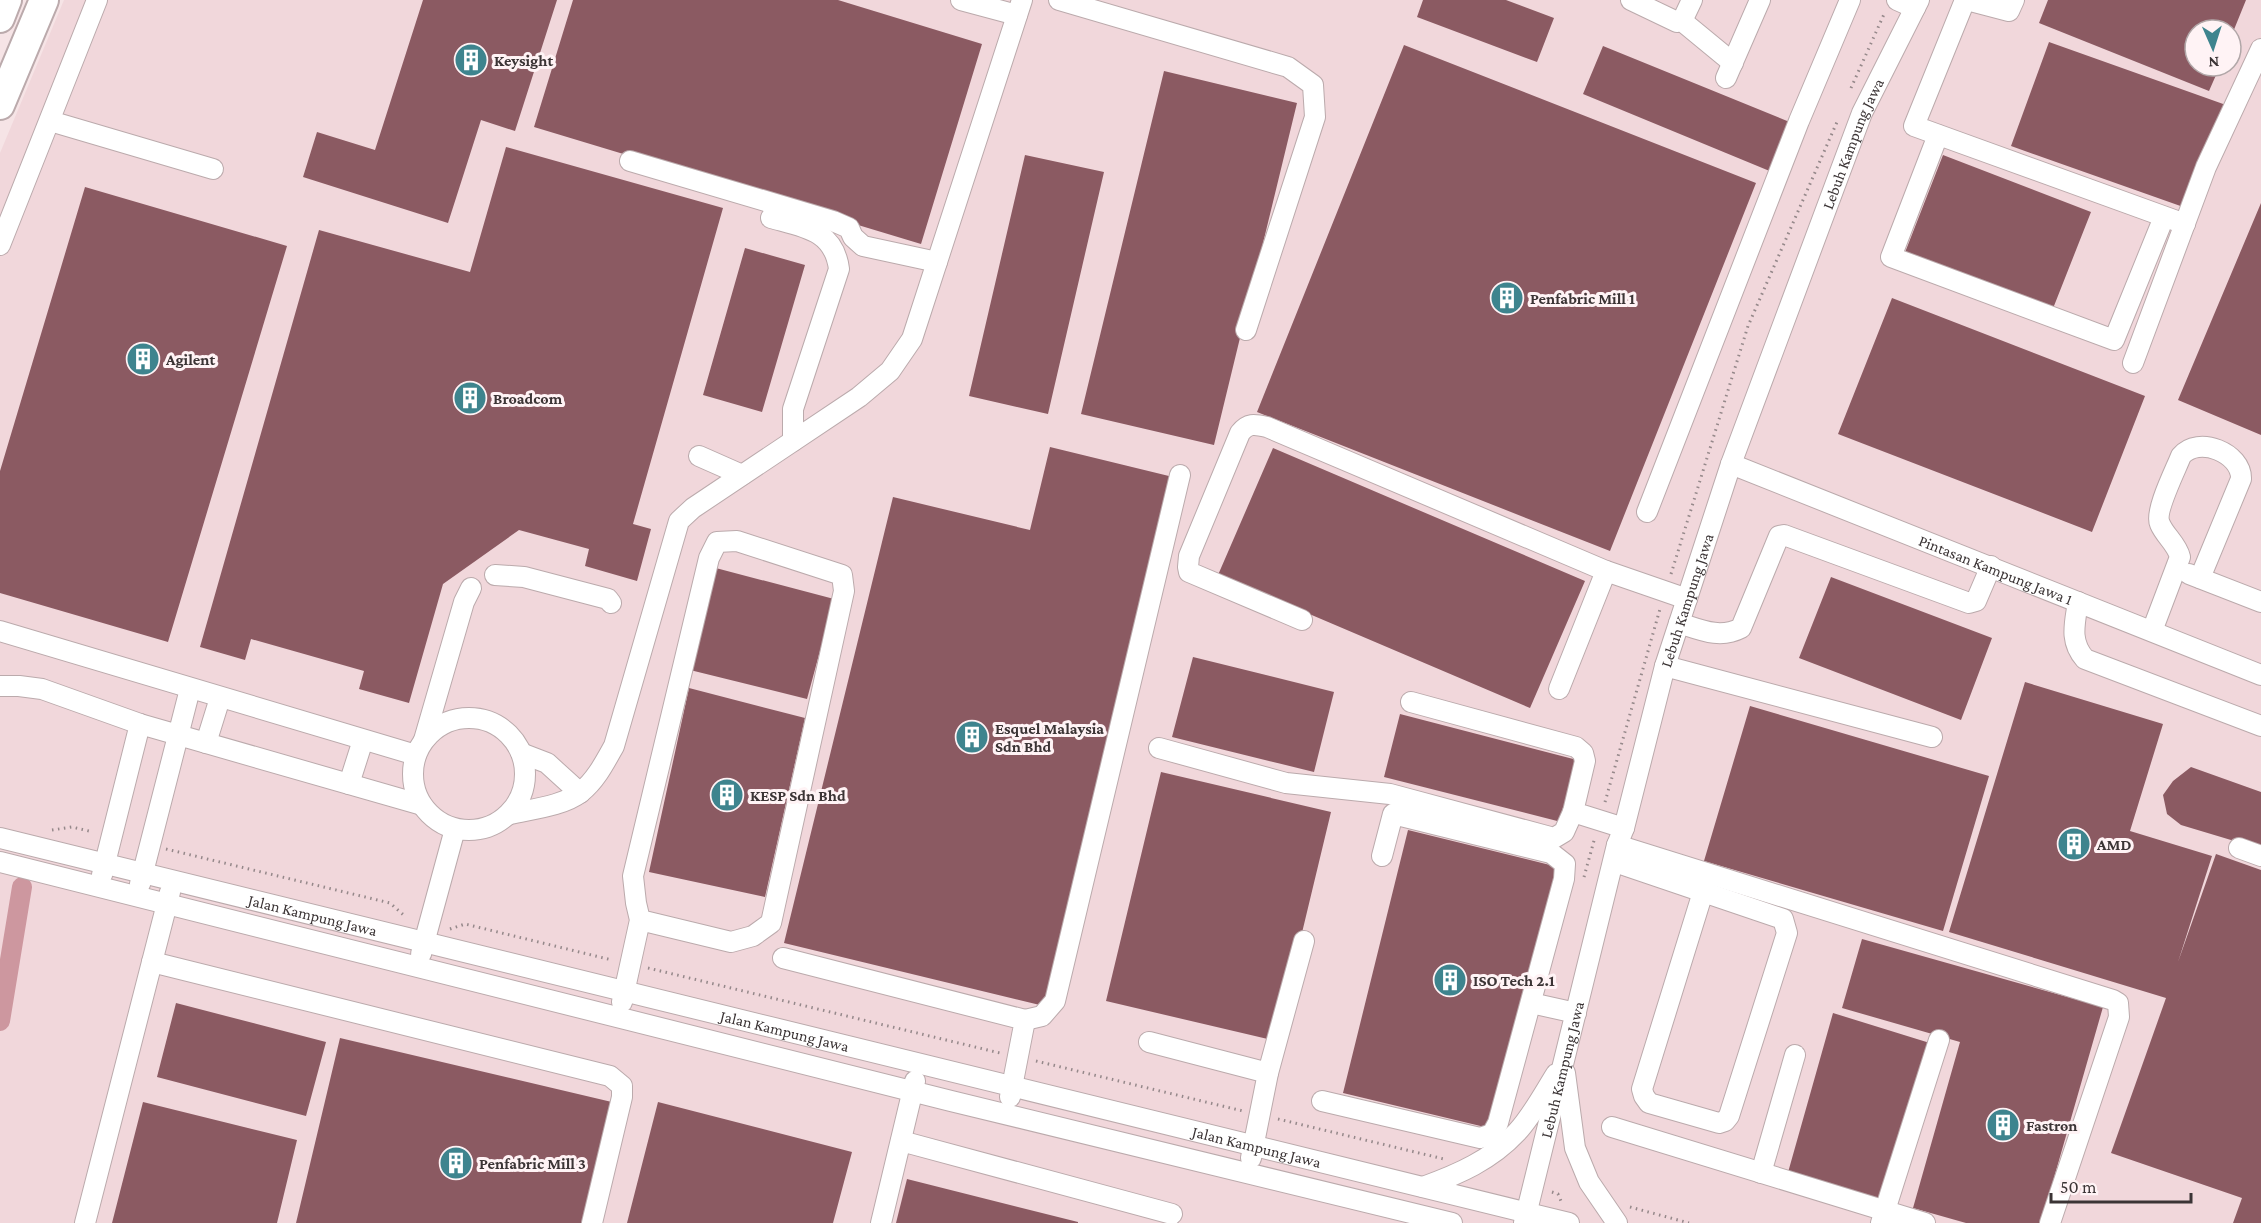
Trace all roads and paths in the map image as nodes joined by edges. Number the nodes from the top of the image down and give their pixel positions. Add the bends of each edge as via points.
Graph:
1 (7, 0) edge
2 (31, 0) edge
3 (44, 0) edge
4 (97, 0) edge
5 (961, 0) edge
6 (1059, 0) edge
7 (1631, 0) edge
8 (1692, 0) edge
9 (1760, 0) edge
10 (1850, 0) edge
11 (1897, 0) edge
12 (1966, 0) edge
13 (2013, 0) edge
14 (1917, 4) edge
15 (1019, 8) edge
16 (0, 18) edge
17 (1682, 21) junction
18 (2261, 49) edge
19 (0, 75) edge
20 (0, 105) edge
21 (50, 121) junction
22 (1938, 135) junction
23 (630, 161) dead end
24 (213, 169) dead end
25 (2164, 217) junction
26 (771, 218) dead end
27 (2185, 224) junction
28 (0, 244) edge
29 (936, 262) junction
30 (1246, 330) dead end
31 (2133, 363) dead end
32 (793, 441) junction
33 (699, 456) dead end
34 (1731, 464) junction
35 (742, 475) junction
36 (1180, 475) dead end
37 (1647, 512) dead end
38 (1991, 566) junction
39 (2176, 568) junction
40 (1606, 571) junction
41 (495, 575) dead end
42 (2200, 578) junction
43 (471, 588) dead end
44 (1687, 599) junction
45 (2078, 602) junction
46 (2261, 602) edge
47 (611, 603) dead end
48 (1302, 620) dead end
49 (1679, 623) junction
50 (0, 631) edge
51 (2152, 631) junction
52 (1665, 666) junction
53 (2261, 675) edge
54 (0, 686) edge
55 (190, 689) junction
56 (1559, 689) dead end
57 (220, 698) junction
58 (1411, 702) dead end
59 (140, 724) junction
60 (2261, 726) edge
61 (178, 735) junction
62 (1932, 737) dead end
63 (363, 740) junction
64 (206, 743) junction
65 (420, 747) junction
66 (1159, 748) dead end
67 (521, 753) junction
68 (349, 784) junction
69 (580, 793) junction
70 (422, 806) junction
71 (1573, 812) junction
72 (510, 814) junction
73 (43, 828) dead end
74 (455, 829) junction
75 (112, 837) junction
76 (0, 838) edge
77 (1619, 845) junction
78 (150, 846) junction
79 (2239, 848) dead end
80 (1382, 856) dead end
81 (2261, 856) edge
82 (0, 862) edge
83 (105, 864) junction
84 (142, 873) junction
85 (173, 881) junction
86 (99, 887) junction
87 (1703, 892) junction
88 (137, 896) junction
89 (167, 904) junction
90 (640, 920) junction
91 (426, 935) junction
92 (1304, 941) dead end
93 (783, 958) dead end
94 (152, 962) junction
95 (631, 964) junction
96 (417, 967) junction
97 (625, 992) junction
98 (1531, 1003) junction
99 (1576, 1013) junction
100 (618, 1017) junction
101 (1025, 1020) junction
102 (1939, 1040) dead end
103 (1149, 1042) dead end
104 (1795, 1055) dead end
105 (1018, 1057) junction
106 (1564, 1061) junction
107 (920, 1064) junction
108 (1268, 1073) junction
109 (1012, 1087) junction
110 (912, 1092) junction
111 (1322, 1101) dead end
112 (1006, 1114) junction
113 (1259, 1115) junction
114 (1612, 1127) dead end
115 (900, 1141) junction
116 (1253, 1146) junction
117 (1445, 1159) dead end
118 (1249, 1173) junction
119 (1761, 1173) junction
120 (1423, 1187) junction
121 (1172, 1214) dead end
122 (1883, 1217) edge
123 (1525, 1218) edge
124 (1444, 1222) edge
125 (85, 1223) edge
126 (592, 1223) edge
127 (881, 1223) edge
128 (1569, 1223) edge
129 (1617, 1223) edge
130 (1925, 1223) edge
131 (2050, 1223) edge

1 - 16 highway
2 - 19 highway
3 - 20 highway
4 - 21 street
5 - 15 street
6 - 30 street via 1288,67 1313,84 1315,117
7 - 17 street
8 - 17 street
9 - 17 street via 1730,70
10 - 37 street
11 - 14 street
12 - 13 street via 2009,10
12 - 22 street via 1914,126
14 - 34 street, Lebuh Kampung Jawa via 1862,113
15 - 29 street
18 - 27 street via 2206,167
21 - 24 street
21 - 28 street
22 - 25 street
22 - 25 street via 1891,257 2114,340
23 - 29 street via 832,221 849,228 863,246
25 - 27 street
26 - 32 street via 814,230 832,245 838,257 839,269 793,409
27 - 31 street
29 - 32 street via 912,339 890,371
32 - 35 street
33 - 35 street
34 - 38 street, Pintasan Kampung Jawa 1
34 - 44 street, Lebuh Kampung Jawa
35 - 69 street via 679,521 614,746 597,775
36 - 101 street via 1055,1001 1042,1016
38 - 45 street, Pintasan Kampung Jawa 1
38 - 49 street via 1977,601 1969,603 1784,535 1779,536 1741,628 1714,634
39 - 42 street
39 - 42 street via 2178,550 2160,526 2158,515 2181,456 2185,451 2203,447 2231,456 2241,470 2241,479
39 - 51 street
40 - 44 street
40 - 48 street via 1267,427 1246,426 1189,556 1189,572
40 - 56 street
41 - 47 street via 524,577
42 - 46 street
43 - 65 street
44 - 49 street, Lebuh Kampung Jawa
45 - 51 street, Pintasan Kampung Jawa 1
45 - 60 street via 2074,643 2085,659
49 - 52 street, Lebuh Kampung Jawa
50 - 55 street
51 - 53 street, Pintasan Kampung Jawa 1
52 - 62 street
52 - 77 street, Lebuh Kampung Jawa
54 - 59 street via 42,689
55 - 57 street
55 - 61 street
57 - 63 street
57 - 64 street
58 - 71 street via 1576,747 1585,760
59 - 61 street
59 - 75 street
61 - 64 street
61 - 78 street
63 - 65 street
63 - 68 street
64 - 68 street
65 - 67 street via 436,728 468,718 497,725
65 - 70 street via 412,772 414,790
66 - 71 street via 1286,783 1390,794 1554,838 1564,832
67 - 69 street via 547,763
67 - 72 street via 526,778 521,797
68 - 70 street
69 - 72 street
70 - 74 street via 436,820
71 - 77 street
72 - 74 street via 494,825 475,830
73 - 75 path via 72,827
74 - 91 street
75 - 83 street
76 - 83 street, Jalan Kampung Jawa
77 - 87 street
77 - 99 street, Lebuh Kampung Jawa
77 - 131 street via 2118,1003 2119,1017
78 - 84 street
78 - 91 path via 390,903
79 - 81 street
80 - 98 street via 1393,814 1551,853 1565,864
82 - 86 street, Jalan Kampung Jawa
83 - 84 street, Jalan Kampung Jawa
83 - 86 street
84 - 85 street, Jalan Kampung Jawa
84 - 88 street
85 - 89 street
85 - 91 street, Jalan Kampung Jawa
86 - 88 street, Jalan Kampung Jawa
87 - 87 street via 1783,919 1787,933 1729,1116 1719,1123 1649,1103 1642,1089
88 - 89 street, Jalan Kampung Jawa
89 - 94 street
89 - 96 street, Jalan Kampung Jawa
90 - 90 street via 731,942 753,936 771,923 844,591 842,574 737,541 717,542 709,558 633,876
90 - 95 street
91 - 95 path via 465,924
91 - 96 street
91 - 97 street, Jalan Kampung Jawa
92 - 108 street
93 - 101 street
94 - 125 street
94 - 126 street via 610,1076 622,1086 622,1097
95 - 97 street
95 - 105 path
96 - 100 street, Jalan Kampung Jawa
97 - 100 street
97 - 107 street, Jalan Kampung Jawa
98 - 99 street
98 - 111 street via 1492,1134 1480,1138
99 - 106 street, Lebuh Kampung Jawa
100 - 110 street, Jalan Kampung Jawa
101 - 105 street
102 - 122 street
103 - 108 street
104 - 119 street
105 - 109 street
105 - 113 path
106 - 120 street via 1519,1130 1492,1156
106 - 123 street, Lebuh Kampung Jawa
106 - 129 street via 1575,1148 1589,1182
107 - 109 street, Jalan Kampung Jawa
107 - 110 street
108 - 113 street
109 - 112 street
109 - 116 street, Jalan Kampung Jawa
110 - 112 street, Jalan Kampung Jawa
110 - 115 street
112 - 118 street, Jalan Kampung Jawa
113 - 116 street
113 - 117 path
114 - 119 street
115 - 121 street
115 - 127 street
116 - 118 street
116 - 120 street, Jalan Kampung Jawa
118 - 124 street, Jalan Kampung Jawa
119 - 122 street
120 - 123 street, Jalan Kampung Jawa
122 - 130 street
123 - 128 street, Jalan Kampung Jawa

